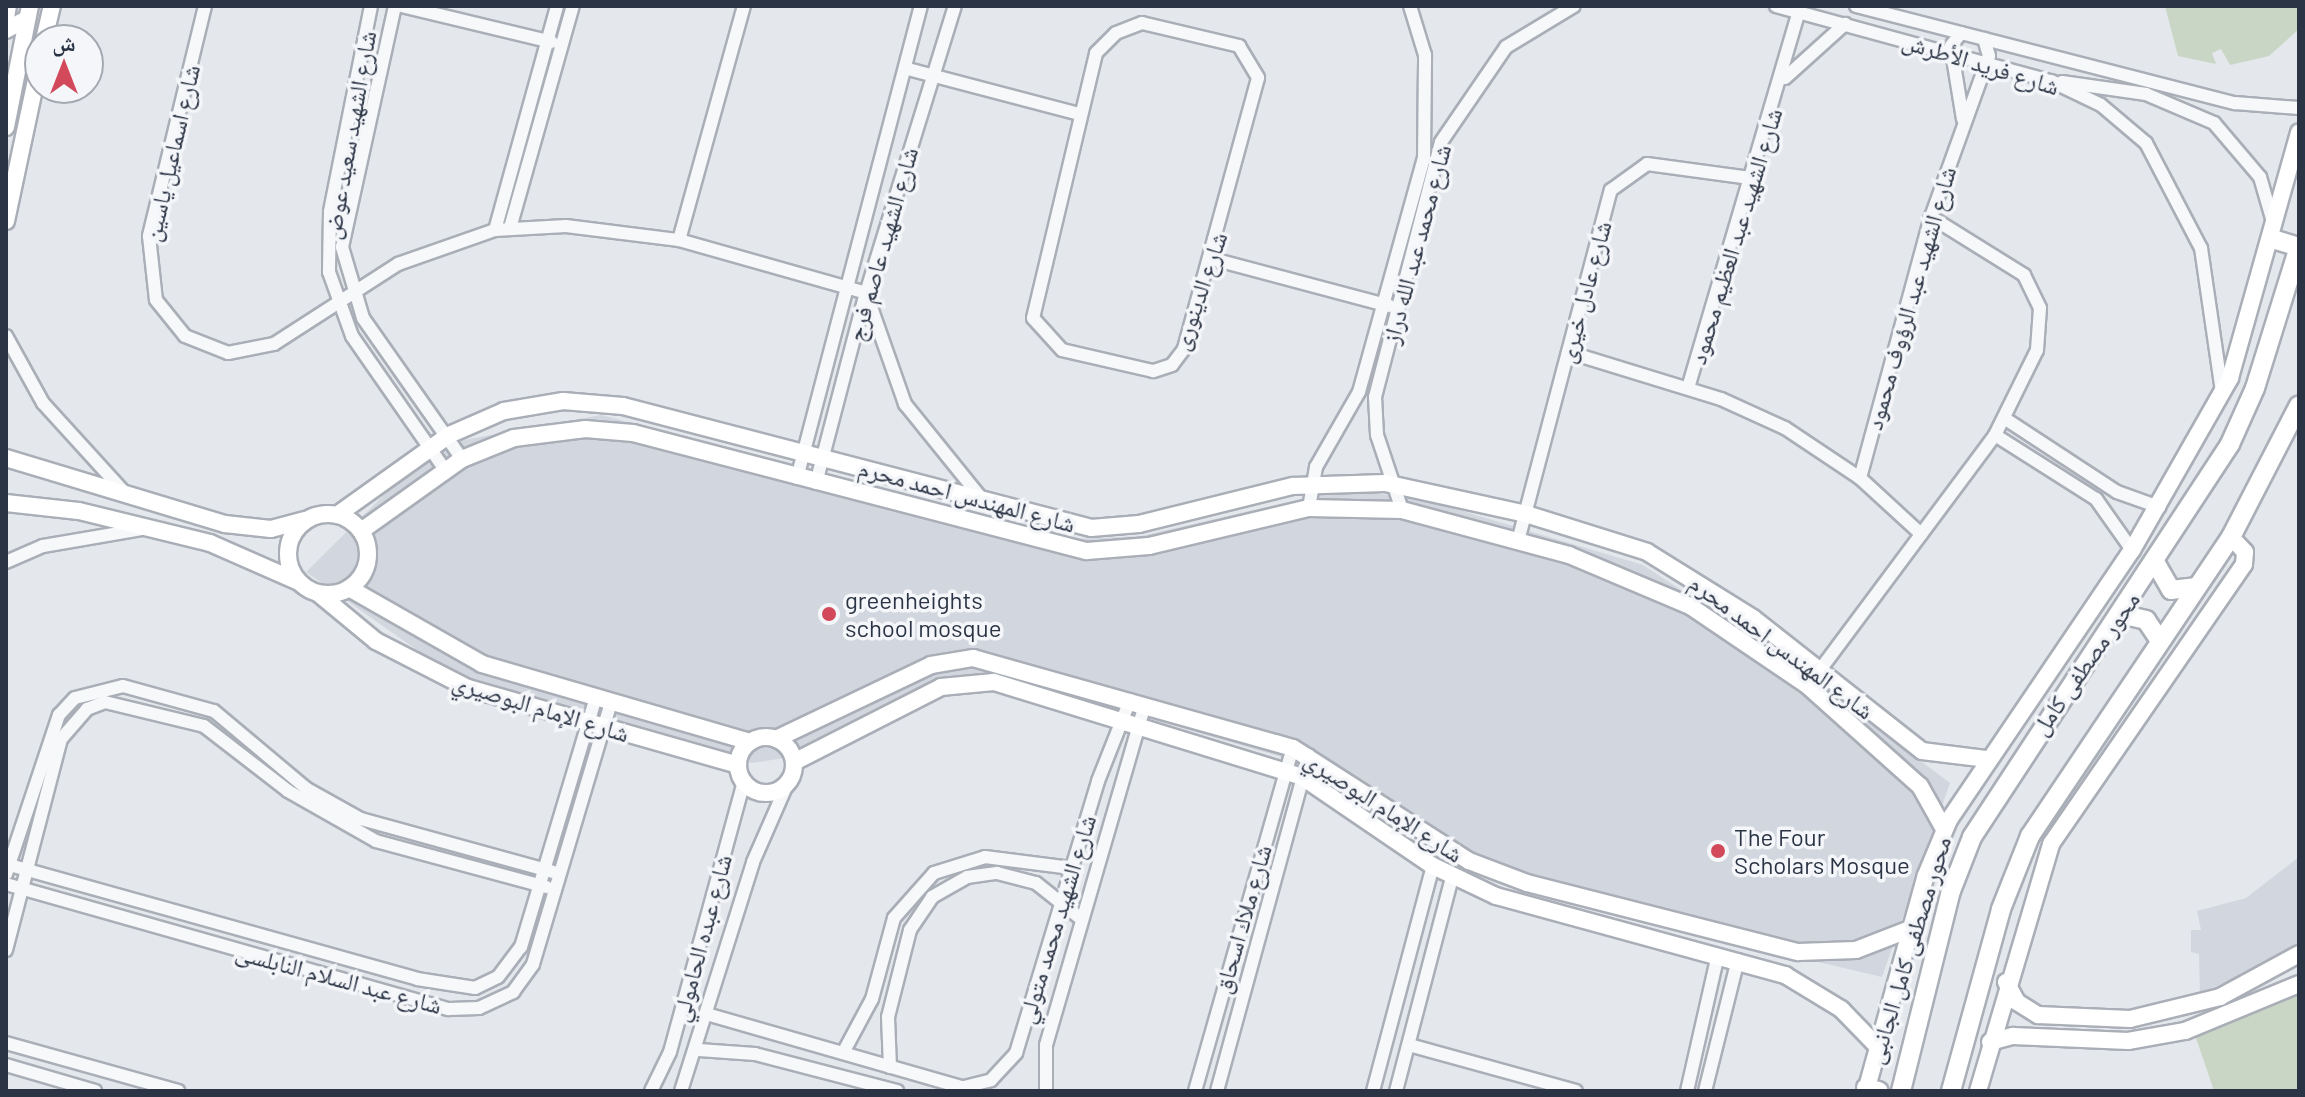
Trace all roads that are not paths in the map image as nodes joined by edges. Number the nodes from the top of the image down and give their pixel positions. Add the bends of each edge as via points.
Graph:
1 (8, 6) edge
2 (205, 6) edge
3 (371, 6) edge
4 (395, 6) edge
5 (402, 6) edge
6 (557, 6) edge
7 (573, 6) edge
8 (744, 6) edge
9 (921, 6) edge
10 (955, 6) edge
11 (1410, 6) edge
12 (1574, 6) edge
13 (1776, 6) edge
14 (1856, 6) edge
15 (1800, 9) edge
16 (29, 13) edge
17 (6, 18) edge
18 (1845, 24) junction
19 (6, 30) edge
20 (1961, 33) junction
21 (1984, 39) junction
22 (546, 41) junction
23 (563, 45) junction
24 (1952, 51) junction
25 (1987, 60) junction
26 (908, 69) junction
27 (931, 75) junction
28 (10, 79) edge
29 (2051, 81) junction
30 (1782, 84) junction
31 (31, 104) edge
32 (2299, 108) edge
33 (1079, 114) junction
34 (1963, 119) junction
35 (6, 127) edge
36 (2299, 133) edge
37 (520, 140) junction
38 (534, 144) junction
39 (1430, 160) junction
40 (1750, 178) junction
41 (1931, 217) junction
42 (6, 221) edge
43 (510, 228) junction
44 (495, 230) junction
45 (2273, 234) junction
46 (679, 240) junction
47 (2299, 247) edge
48 (1213, 259) junction
49 (847, 289) junction
50 (350, 292) junction
51 (866, 293) junction
52 (336, 303) junction
53 (1391, 306) junction
54 (6, 336) edge
55 (1568, 352) junction
56 (1688, 388) junction
57 (1359, 392) junction
58 (2222, 393) junction
59 (1375, 397) junction
60 (2299, 405) edge
61 (2004, 418) junction
62 (449, 435) junction
63 (1995, 435) junction
64 (432, 446) junction
65 (804, 452) junction
66 (823, 457) junction
67 (6, 458) edge
68 (462, 459) junction
69 (445, 470) junction
70 (797, 478) junction
71 (1860, 478) junction
72 (816, 483) junction
73 (1310, 484) junction
74 (1398, 486) junction
75 (125, 494) junction
76 (983, 501) junction
77 (6, 503) edge
78 (2159, 507) junction
79 (1309, 508) junction
80 (1402, 510) junction
81 (1526, 514) junction
82 (337, 515) junction
83 (305, 520) junction
84 (150, 528) junction
85 (361, 531) junction
86 (1921, 534) junction
87 (2231, 537) junction
88 (1518, 541) junction
89 (2132, 550) junction
90 (6, 562) edge
91 (2155, 562) junction
92 (299, 582) junction
93 (2195, 587) junction
94 (349, 588) junction
95 (318, 593) junction
96 (2120, 614) junction
97 (2160, 641) junction
98 (1820, 670) junction
99 (1808, 686) junction
100 (604, 699) junction
101 (1138, 702) junction
102 (1129, 723) junction
103 (595, 726) junction
104 (776, 739) junction
105 (750, 742) junction
106 (1301, 751) junction
107 (1986, 759) junction
108 (794, 762) junction
109 (738, 765) junction
110 (1285, 770) junction
111 (1302, 777) junction
112 (744, 782) junction
113 (786, 787) junction
114 (361, 819) junction
115 (1944, 829) junction
116 (355, 833) junction
117 (29, 865) junction
118 (7, 866) edge
119 (1433, 866) junction
120 (1071, 868) junction
121 (545, 870) junction
122 (560, 873) junction
123 (1452, 877) junction
124 (6, 884) edge
125 (540, 884) junction
126 (23, 889) junction
127 (555, 889) junction
128 (1061, 905) junction
129 (1080, 918) junction
130 (1910, 929) junction
131 (1769, 945) junction
132 (6, 950) edge
133 (2299, 954) edge
134 (1718, 955) junction
135 (1738, 960) junction
136 (1765, 967) junction
137 (391, 970) junction
138 (2006, 982) junction
139 (2299, 984) edge
140 (469, 988) junction
141 (386, 992) junction
142 (471, 1009) junction
143 (2033, 1013) junction
144 (710, 1015) junction
145 (2030, 1037) junction
146 (1990, 1042) junction
147 (6, 1043) edge
148 (1409, 1045) junction
149 (1878, 1047) junction
150 (699, 1050) junction
151 (843, 1053) junction
152 (865, 1060) junction
153 (6, 1065) edge
154 (890, 1067) junction
155 (860, 1081) junction
156 (960, 1088) junction
157 (1870, 1090) edge
158 (95, 1091) edge
159 (178, 1091) edge
160 (651, 1091) edge
161 (681, 1091) edge
162 (897, 1091) edge
163 (975, 1091) edge
164 (1046, 1091) edge
165 (1195, 1091) edge
166 (1217, 1091) edge
167 (1373, 1091) edge
168 (1396, 1091) edge
169 (1576, 1091) edge
170 (1687, 1091) edge
171 (1705, 1091) edge
172 (1901, 1091) edge
173 (1951, 1091) edge
174 (1978, 1091) edge

1 - 17 street
2 - 52 street, شارع اسماعيل ياسين via 149,236 156,300 185,336 228,353 274,344
3 - 52 street, شارع الشهيد سعيد عوض via 330,212
4 - 50 street, شارع الشهيد سعيد عوض via 345,217
5 - 22 street
6 - 22 street
7 - 23 street
8 - 46 street
9 - 26 street, شارع الشهيد عاصم فرج
10 - 27 street, شارع الشهيد عاصم فرج
11 - 39 street, شارع محمد عبد الله دراز via 1425,55
12 - 39 street, شارع محمد عبد الله دراز via 1533,25 1485,70
13 - 15 street, شارع فريد الأطرش
14 - 20 street, شارع فريد الأطرش
15 - 18 street, شارع فريد الأطرش
15 - 30 street, شارع الشهيد عبد العظيم محمود
16 - 19 street
16 - 28 street
18 - 24 street, شارع فريد الأطرش
18 - 30 street, شارع الشهيد عبد العظيم محمود via 1815,43
20 - 21 street, شارع فريد الأطرش
20 - 24 street
21 - 25 street
21 - 32 street, شارع فريد الأطرش via 2235,103
22 - 23 street
22 - 37 street
23 - 38 street
24 - 25 street, شارع فريد الأطرش
24 - 34 street, شارع الشهيد عبد الرؤوف محمود
25 - 29 street, شارع فريد الأطرش
25 - 34 street, شارع الشهيد عبد الرؤوف محمود
26 - 27 street
26 - 49 street, شارع الشهيد عاصم فرج
27 - 33 street
27 - 51 street, شارع الشهيد عاصم فرج
28 - 35 street
29 - 45 street via 2146,94 2214,123 2260,177
29 - 58 street, شارع فريد الأطرش via 2101,105 2146,143 2178,192 2208,277
30 - 40 street, شارع الشهيد عبد العظيم محمود
31 - 42 street
33 - 48 street, شارع الدينورى via 1096,53 1129,26 1193,32 1239,46 1258,78
33 - 48 street, شارع الدينورى via 1033,303 1039,332 1062,350 1106,364 1163,369 1184,349
34 - 41 street, شارع الشهيد عبد الرؤوف محمود
36 - 45 street, محور مصطفى كامل الجانبى
37 - 38 street
37 - 44 street
38 - 43 street
39 - 53 street, شارع محمد عبد الله دراز
40 - 55 street, شارع عادل خيرى via 1663,163 1620,178 1611,190
40 - 56 street, شارع الشهيد عبد العظيم محمود
41 - 61 street via 2011,263 2034,290 2037,350
41 - 71 street, شارع الشهيد عبد الرؤوف محمود
43 - 44 street, شارع اسماعيل ياسين
43 - 46 street, شارع اسماعيل ياسين via 623,230
44 - 50 street, شارع اسماعيل ياسين via 429,250
45 - 47 main road
45 - 58 street, محور مصطفى كامل الجانبى via 2245,342
46 - 49 street, شارع اسماعيل ياسين
47 - 91 main road, محور مصطفى كامل via 2270,349 2230,444
48 - 53 street
49 - 51 street, شارع اسماعيل ياسين
49 - 65 street, شارع الشهيد عاصم فرج
50 - 52 street, شارع اسماعيل ياسين
50 - 62 street
51 - 66 street, شارع الشهيد عاصم فرج
51 - 76 street via 905,404
52 - 64 street
53 - 57 street, شارع محمد عبد الله دراز
53 - 59 street, شارع محمد عبد الله دراز
54 - 75 street via 43,403
55 - 56 street
55 - 81 street, شارع عادل خيرى
56 - 71 street via 1785,428
57 - 59 street
57 - 73 street, شارع محمد عبد الله دراز
58 - 78 street, محور مصطفى كامل الجانبى
59 - 74 street, شارع محمد عبد الله دراز via 1377,435
60 - 87 main road, محور مصطفى كامل
61 - 63 street
61 - 78 street via 2117,492
62 - 64 street, شارع المهندس احمد محرم
62 - 65 street, شارع المهندس احمد محرم via 504,411 593,402
62 - 68 street
63 - 86 street
63 - 89 street via 2096,499
64 - 69 street
64 - 82 street, شارع المهندس احمد محرم
65 - 66 street, شارع المهندس احمد محرم
65 - 70 street, شارع الشهيد عاصم فرج
66 - 72 street, شارع الشهيد عاصم فرج
66 - 76 street, شارع المهندس احمد محرم
67 - 75 street
68 - 69 street, شارع المهندس احمد محرم
68 - 70 street, شارع المهندس احمد محرم via 537,433 609,430
69 - 85 street, شارع المهندس احمد محرم
70 - 72 street, شارع المهندس احمد محرم
71 - 86 street
72 - 79 street, شارع المهندس احمد محرم via 1087,551 1149,546
73 - 74 street, شارع المهندس احمد محرم
73 - 76 street, شارع المهندس احمد محرم via 1115,527 1064,524
73 - 79 street
74 - 80 street, شارع محمد عبد الله دراز
74 - 81 street, شارع المهندس احمد محرم
75 - 83 street via 249,528
77 - 84 street
78 - 89 street, محور مصطفى كامل الجانبى
79 - 80 street, شارع المهندس احمد محرم
80 - 88 street, شارع المهندس احمد محرم
81 - 88 street, شارع عادل خيرى
81 - 98 street, شارع المهندس احمد محرم via 1674,565
82 - 83 street
82 - 85 street
83 - 92 street via 287,550
84 - 90 street via 43,546
84 - 92 street via 228,549
85 - 94 street via 368,562
86 - 98 street
87 - 93 main road, محور مصطفى كامل
87 - 138 street via 2245,552 2244,564 2051,844
88 - 99 street, شارع المهندس احمد محرم via 1653,586
89 - 107 street, محور مصطفى كامل الجانبى
91 - 93 main road via 2171,590
91 - 96 main road, محور مصطفى كامل
92 - 95 street
93 - 97 main road, محور مصطفى كامل
94 - 95 street
94 - 100 street, شارع الإمام البوصيري via 452,651
95 - 103 street, شارع الإمام البوصيري via 376,641 428,671
96 - 97 main road via 2146,620
96 - 172 main road, محور مصطفى كامل via 2029,741 1972,837 1951,891
97 - 173 main road, محور مصطفى كامل via 2014,867
98 - 99 street
98 - 107 street, شارع المهندس احمد محرم via 1922,751
99 - 115 street, شارع المهندس احمد محرم via 1920,786
100 - 103 street, شارع عبد السلام النابلسى
100 - 105 street, شارع الإمام البوصيري
101 - 102 street
101 - 104 street, شارع الإمام البوصيري via 995,662 951,659
101 - 106 street, شارع الإمام البوصيري
102 - 108 street, شارع الإمام البوصيري via 994,682 958,681
102 - 110 street, شارع الإمام البوصيري
102 - 120 street, شارع الشهيد محمد متولي
102 - 129 street, شارع الشهيد محمد متولي
103 - 109 street, شارع الإمام البوصيري
103 - 121 street, شارع عبد السلام النابلسى
103 - 122 street, شارع عبد السلام النابلسى
104 - 105 street
104 - 108 street
105 - 109 street
106 - 110 street, شارع ملاك اسحاق
106 - 111 street, شارع ملاك اسحاق
106 - 131 street, شارع الإمام البوصيري via 1497,873
107 - 115 street, محور مصطفى كامل الجانبى
108 - 113 street
109 - 112 street
110 - 111 street, شارع الإمام البوصيري
110 - 165 street, شارع ملاك اسحاق
111 - 119 street, شارع الإمام البوصيري
111 - 166 street, شارع ملاك اسحاق
112 - 113 street via 763,794
112 - 160 street, شارع عبده الحامولي via 670,1052
113 - 144 street, شارع عبده الحامولي via 753,862
114 - 116 street
114 - 118 street via 307,789 214,711 166,694 98,688 75,698 47,736
114 - 121 street
115 - 130 street, محور مصطفى كامل الجانبى
116 - 117 street via 204,726 105,702 87,709 61,739
116 - 125 street
117 - 118 street, شارع عبد السلام النابلسى
117 - 126 street
117 - 137 street, شارع عبد السلام النابلسى
119 - 123 street, شارع الإمام البوصيري
119 - 167 street
120 - 128 street, شارع الشهيد محمد متولي
120 - 151 street via 985,857 934,873 894,918 872,999
121 - 122 street
121 - 125 street, شارع عبد السلام النابلسى
122 - 127 street, شارع عبد السلام النابلسى
123 - 134 street, شارع الإمام البوصيري via 1519,904
123 - 148 street
124 - 126 street, شارع عبد السلام النابلسى
125 - 127 street
125 - 140 street, شارع عبد السلام النابلسى via 516,956 498,977
126 - 132 street
126 - 141 street, شارع عبد السلام النابلسى
127 - 142 street, شارع عبد السلام النابلسى via 522,982
128 - 129 street
128 - 154 street via 1036,883 997,873 967,877 932,897 910,930 888,1017
128 - 156 street, شارع الشهيد محمد متولي via 1016,1053 991,1080
129 - 164 street, شارع الشهيد محمد متولي via 1044,1055
130 - 131 street, شارع الإمام البوصيري via 1842,952
130 - 149 street, محور مصطفى كامل الجانبى
131 - 136 street
133 - 143 street via 2254,982 2179,1010 2076,1020
134 - 135 street, شارع الإمام البوصيري
134 - 170 street
135 - 136 street, شارع الإمام البوصيري
135 - 171 street
136 - 149 street, شارع الإمام البوصيري via 1822,995
137 - 140 street, شارع عبد السلام النابلسى
137 - 141 street
138 - 143 street
138 - 146 street
139 - 145 street via 2185,1031 2128,1041
140 - 142 street
141 - 142 street, شارع عبد السلام النابلسى
143 - 145 street
144 - 150 street, شارع عبده الحامولي
144 - 151 street
145 - 146 street
146 - 174 street
147 - 159 street
148 - 168 street
148 - 169 street
149 - 157 street, محور مصطفى كامل الجانبى
150 - 155 street via 755,1054
150 - 161 street, شارع عبده الحامولي
151 - 152 street
152 - 154 street
152 - 155 street
153 - 158 street
154 - 156 street
155 - 162 street
156 - 163 street

